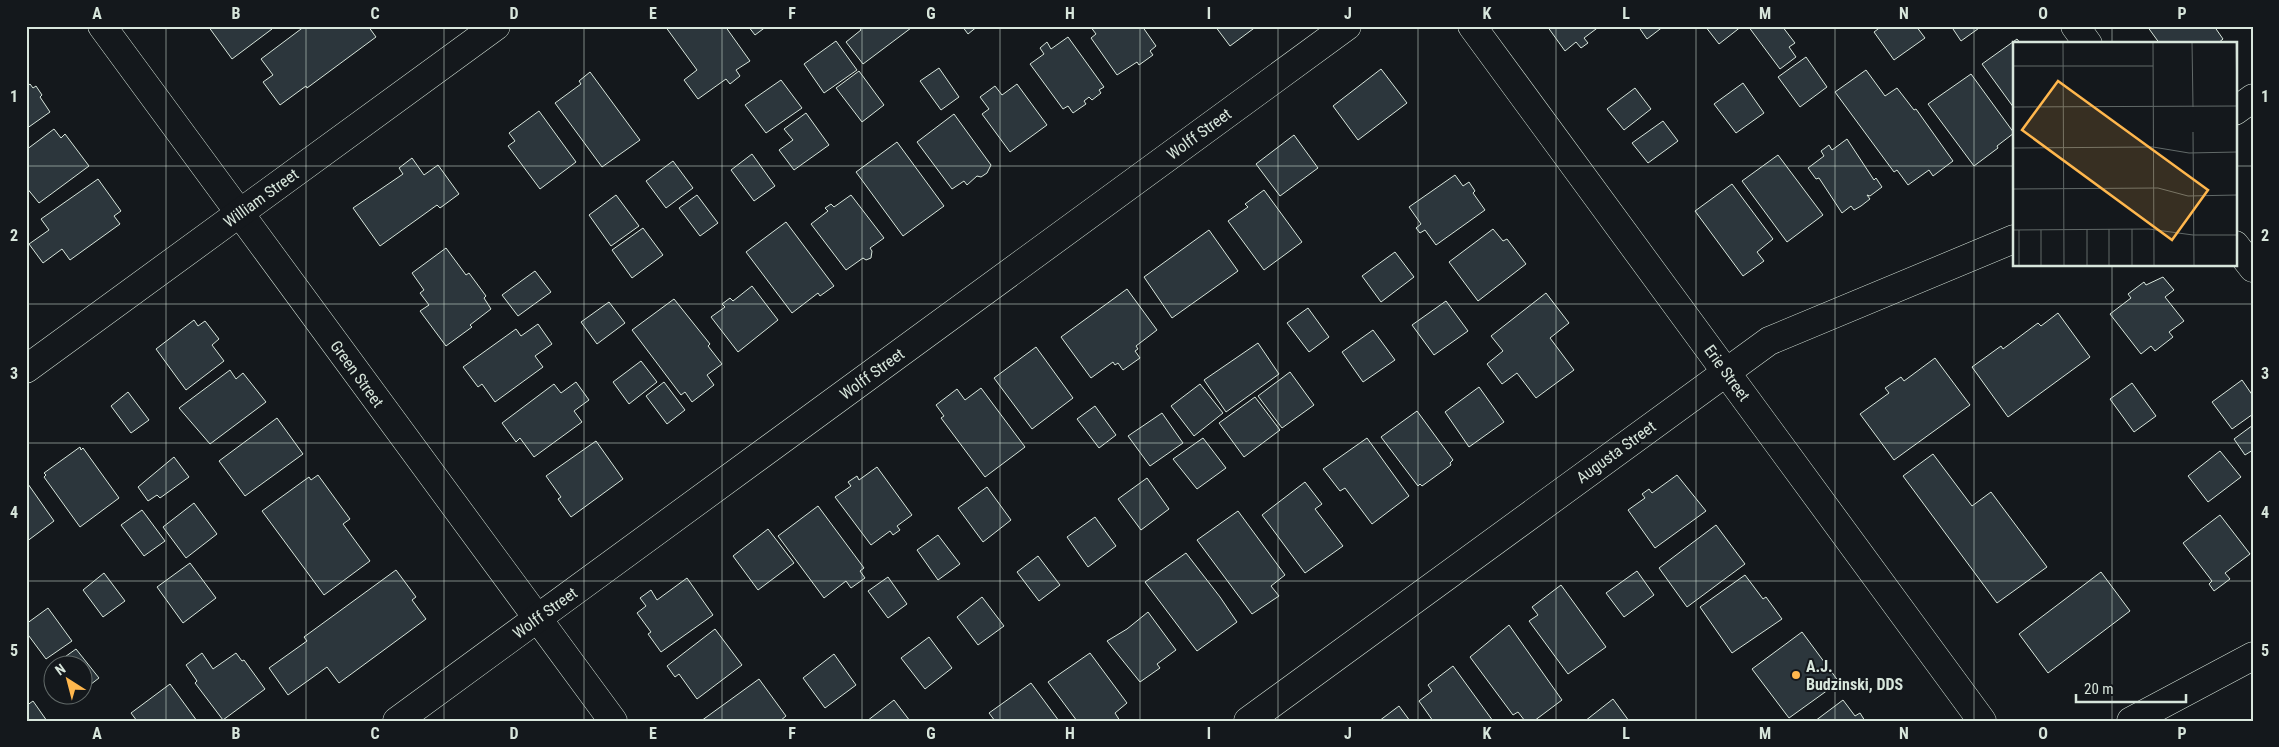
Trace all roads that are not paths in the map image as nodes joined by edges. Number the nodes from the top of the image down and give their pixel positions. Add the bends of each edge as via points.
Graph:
1 (102, 26) edge
2 (496, 26) edge
3 (1346, 26) edge
4 (1472, 26) edge
5 (2075, 26) edge
6 (2087, 42) edge
7 (2253, 98) edge
8 (2236, 110) edge
9 (240, 214) junction
10 (2013, 239) edge
11 (2236, 246) edge
12 (2253, 268) edge
13 (26, 369) edge
14 (1726, 372) junction
15 (538, 618) junction
16 (2253, 656) edge
17 (397, 721) edge
18 (613, 721) edge
19 (1248, 721) edge
20 (1982, 721) edge
21 (2131, 721) edge

1 - 9 street, Green Street
2 - 9 street, William Street
3 - 15 street, Wolff Street
4 - 14 street, Erie Street
5 - 6 street
7 - 8 street
9 - 13 street, William Street
9 - 15 street, Green Street
10 - 14 street, Augusta Street via 1769,340
11 - 12 street
14 - 19 street, Augusta Street
14 - 20 street, Erie Street
15 - 17 street, Wolff Street
15 - 18 street, Green Street
16 - 21 street

